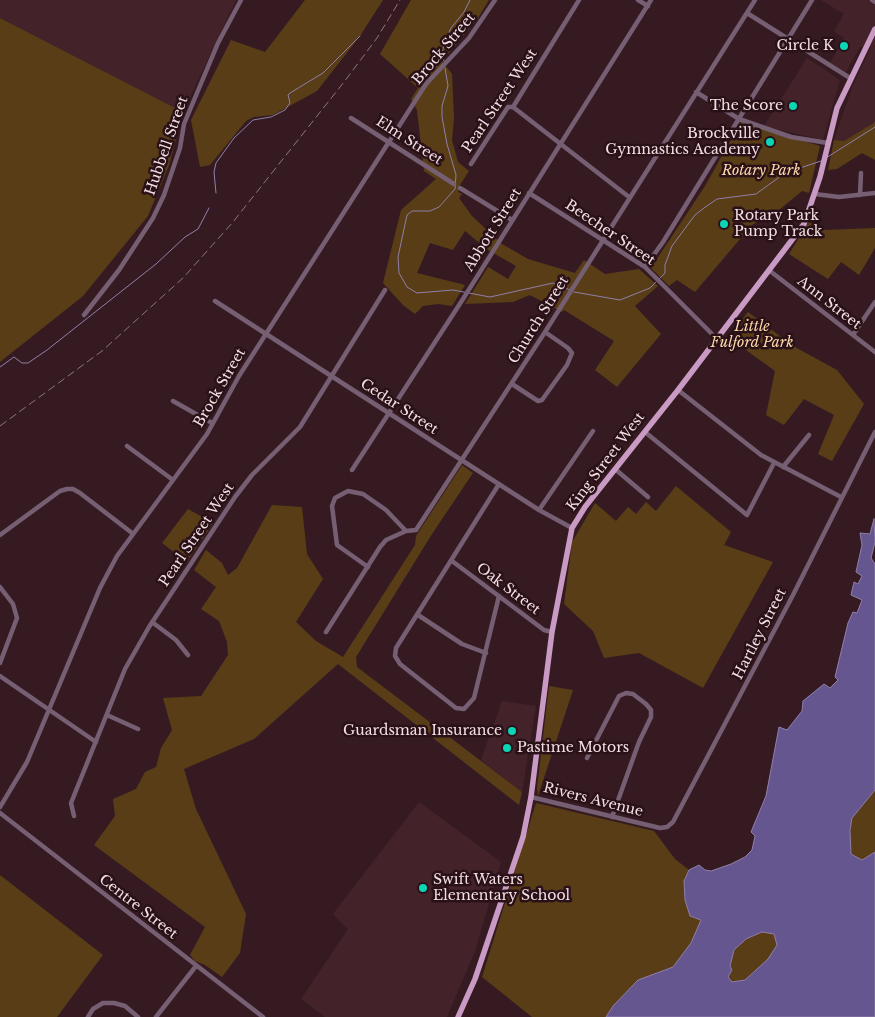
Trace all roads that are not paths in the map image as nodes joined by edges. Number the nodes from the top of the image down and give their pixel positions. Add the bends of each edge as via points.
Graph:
1 (240, 0) edge
2 (495, 0) edge
3 (579, 0) edge
4 (638, 0) edge
5 (651, 0) edge
6 (755, 0) edge
7 (812, 0) edge
8 (648, 6) junction
9 (747, 12) junction
10 (875, 29) edge
11 (787, 39) junction
12 (850, 78) junction
13 (696, 92) junction
14 (513, 106) junction
15 (351, 118) dead end
16 (739, 118) junction
17 (389, 140) junction
18 (561, 143) junction
19 (828, 143) junction
20 (471, 164) dead end
21 (861, 173) dead end
22 (454, 184) dead end
23 (460, 188) dead end
24 (529, 193) junction
25 (875, 193) edge
26 (815, 194) junction
27 (860, 195) junction
28 (629, 197) junction
29 (512, 220) junction
30 (602, 240) junction
31 (645, 267) junction
32 (770, 270) junction
33 (385, 290) dead end
34 (215, 301) dead end
35 (875, 302) edge
36 (84, 315) dead end
37 (545, 332) junction
38 (265, 335) junction
39 (853, 335) junction
40 (717, 339) junction
41 (875, 352) edge
42 (331, 377) junction
43 (512, 384) junction
44 (678, 390) junction
45 (174, 401) dead end
46 (388, 414) junction
47 (212, 423) junction
48 (593, 431) dead end
49 (645, 432) junction
50 (875, 432) edge
51 (809, 435) dead end
52 (127, 446) dead end
53 (461, 460) junction
54 (774, 463) junction
55 (783, 467) junction
56 (615, 469) junction
57 (352, 470) dead end
58 (173, 480) junction
59 (499, 484) junction
60 (841, 497) junction
61 (648, 498) dead end
62 (539, 510) junction
63 (572, 528) junction
64 (406, 531) junction
65 (132, 533) junction
66 (0, 535) edge
67 (452, 561) junction
68 (368, 567) junction
69 (0, 587) edge
70 (499, 596) junction
71 (418, 615) junction
72 (152, 622) junction
73 (326, 632) dead end
74 (552, 632) junction
75 (486, 653) junction
76 (188, 655) dead end
77 (0, 663) edge
78 (0, 676) edge
79 (48, 709) junction
80 (107, 715) junction
81 (138, 729) dead end
82 (96, 742) junction
83 (587, 758) dead end
84 (531, 797) junction
85 (0, 807) edge
86 (0, 813) edge
87 (74, 816) dead end
88 (612, 817) junction
89 (651, 826) joint
90 (196, 966) junction
91 (88, 1017) edge
92 (138, 1017) edge
93 (156, 1017) edge
94 (264, 1017) edge
95 (458, 1017) edge

1 - 36 street, Hubbell Street via 184,124 180,148 153,218
2 - 17 street, Brock Street via 483,20 426,84
3 - 14 street, Pearl Street West
4 - 8 street
5 - 8 street, Abbott Street
6 - 9 street, Church Street
7 - 11 street
8 - 18 street, Abbott Street
9 - 11 street
9 - 13 street, Church Street
10 - 12 main road, King Street West
11 - 12 street
11 - 16 street
12 - 19 main road, King Street West via 837,108
13 - 16 street
13 - 28 street, Church Street
14 - 18 street
14 - 20 street, Pearl Street West via 508,107
15 - 17 street, Elm Street
16 - 19 street via 791,137
16 - 31 street
17 - 22 street, Elm Street
17 - 38 street, Brock Street
18 - 24 street, Abbott Street
18 - 28 street
19 - 26 main road, King Street West
21 - 27 street
23 - 29 street
24 - 29 street, Abbott Street
24 - 30 street, Beecher Street
25 - 27 street
26 - 27 street
26 - 32 main road, King Street West via 804,224
28 - 30 street, Church Street
29 - 46 street, Abbott Street
30 - 31 street, Beecher Street
30 - 37 street, Church Street
31 - 40 street, Beecher Street
32 - 39 street, Ann Street
32 - 40 main road, King Street West
33 - 42 street, Pearl Street West
34 - 38 street, Cedar Street
35 - 39 street
37 - 43 street, Church Street
37 - 43 street via 572,353 567,365 542,400 538,401
38 - 42 street, Cedar Street
38 - 47 street, Brock Street
39 - 41 street, Ann Street
40 - 44 main road, King Street West
42 - 46 street, Cedar Street
42 - 72 street, Pearl Street West via 300,427 234,497
43 - 53 street, Church Street
44 - 49 main road, King Street West
44 - 54 street
45 - 47 street
46 - 53 street, Cedar Street
46 - 57 street, Abbott Street
47 - 58 street, Brock Street
48 - 62 street
49 - 54 street via 747,515
49 - 56 main road, King Street West
50 - 60 street, Hartley Street
51 - 55 street
52 - 58 street
53 - 59 street, Cedar Street
53 - 64 street, Church Street via 416,530
54 - 55 street
55 - 60 street
56 - 61 street
56 - 63 main road, King Street West
58 - 65 street, Brock Street
59 - 62 street, Cedar Street
59 - 67 street
60 - 89 street, Hartley Street via 673,822 667,827
62 - 63 street, Cedar Street
63 - 74 main road, King Street West
64 - 68 street, Church Street via 386,540
64 - 68 street via 386,510 363,494 348,490 335,498 332,506 337,545
65 - 66 street via 80,493 67,489
65 - 79 street, Brock Street via 100,588
67 - 70 street, Oak Street
67 - 71 street
68 - 73 street, Church Street
69 - 77 street via 13,604 17,618
70 - 74 street, Oak Street via 544,630
70 - 75 street
71 - 75 street via 462,644
71 - 75 street via 396,648 395,656 400,664 456,708 464,709 474,698
72 - 76 street via 176,640
72 - 80 street, Pearl Street West via 125,669
74 - 84 main road, King Street West
78 - 79 street
79 - 82 street
79 - 85 street, Brock Street via 27,762
80 - 81 street
80 - 82 street, Pearl Street West
82 - 87 street, Pearl Street West via 71,803
83 - 88 street via 619,696 633,694 651,710
84 - 88 street, Rivers Avenue
84 - 95 main road, King Street West via 512,873 475,979
86 - 90 street, Centre Street
88 - 89 street, Rivers Avenue
90 - 93 street
90 - 94 street, Centre Street
91 - 92 street via 103,1003 125,1006

